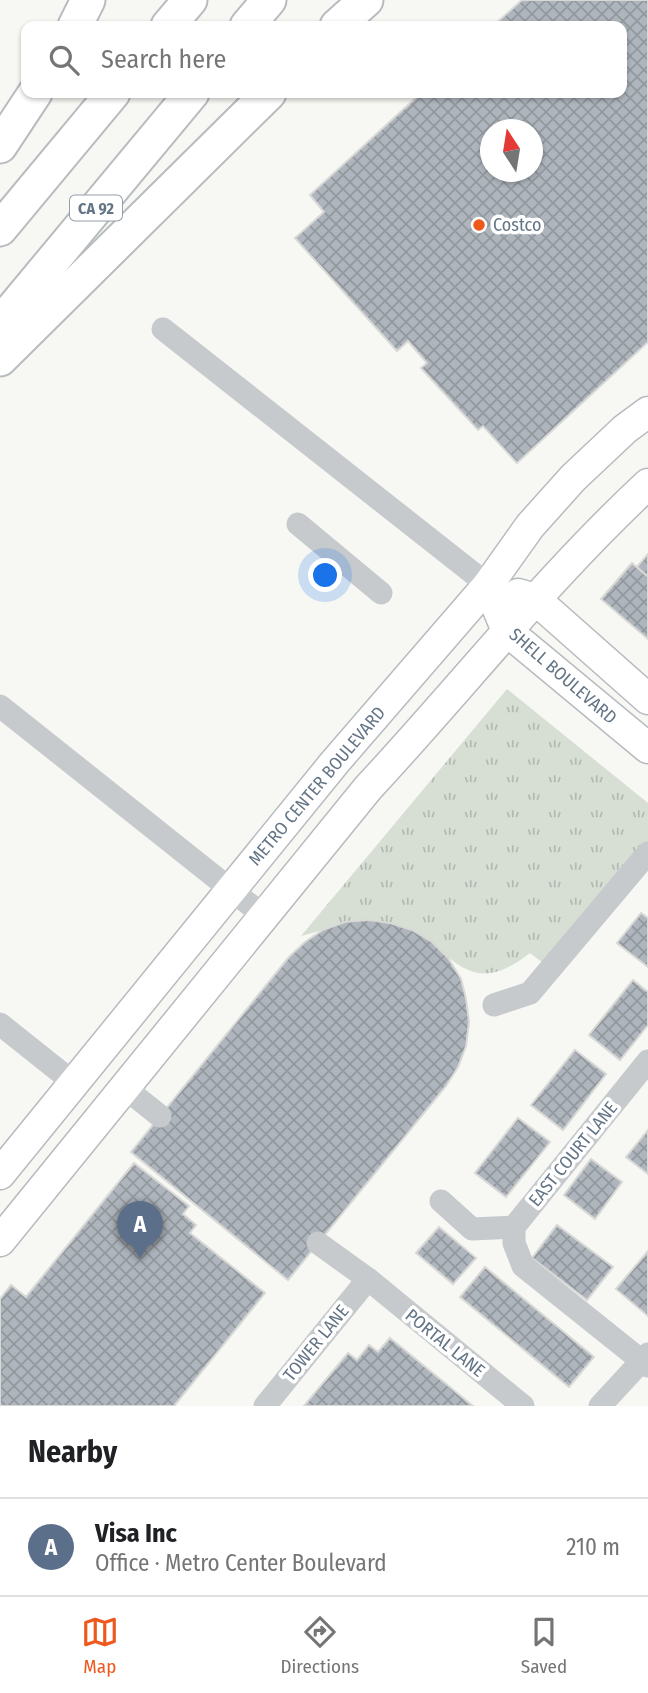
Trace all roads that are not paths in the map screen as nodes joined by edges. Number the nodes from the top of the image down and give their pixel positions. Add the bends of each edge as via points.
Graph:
1 (88, 0) edge
2 (190, 0) edge
3 (269, 0) edge
4 (366, 0) edge
5 (78, 21) edge
6 (172, 21) edge
7 (251, 21) edge
8 (343, 21) edge
9 (32, 98) edge
10 (109, 98) edge
11 (188, 98) edge
12 (264, 98) edge
13 (0, 146) edge
14 (0, 229) edge
15 (0, 324) edge
16 (163, 330) dead end
17 (0, 359) edge
18 (648, 412) edge
19 (648, 484) edge
20 (298, 524) dead end
21 (488, 585) junction
22 (381, 593) dead end
23 (535, 599) junction
24 (507, 631) junction
25 (648, 699) edge
26 (0, 706) edge
27 (648, 748) edge
28 (648, 852) edge
29 (231, 891) junction
30 (264, 916) junction
31 (494, 1005) dead end
32 (0, 1024) edge
33 (648, 1061) edge
34 (74, 1083) junction
35 (640, 1087) edge
36 (124, 1088) junction
37 (160, 1116) dead end
38 (0, 1174) edge
39 (441, 1201) dead end
40 (514, 1227) junction
41 (0, 1241) edge
42 (318, 1243) dead end
43 (368, 1279) junction
44 (646, 1360) edge
45 (265, 1406) edge
46 (523, 1406) edge
47 (600, 1406) edge

1 - 5 highway
2 - 6 highway
3 - 7 highway
4 - 8 highway
9 - 13 highway
10 - 14 highway
11 - 15 highway, CA 92
12 - 17 highway
16 - 21 lane
18 - 21 main road, METRO CENTER BOULEVARD via 573,478 530,526
19 - 23 main road
20 - 22 lane
21 - 23 main road
21 - 24 main road, SHELL BOULEVARD
21 - 29 main road, METRO CENTER BOULEVARD
23 - 24 main road
23 - 25 main road
24 - 27 main road, SHELL BOULEVARD
24 - 30 main road via 368,788
26 - 29 lane
28 - 31 lane via 530,993
29 - 30 lane
29 - 34 main road, METRO CENTER BOULEVARD
30 - 36 main road
32 - 34 lane
33 - 35 lane, EAST COURT LANE
34 - 38 main road, METRO CENTER BOULEVARD
35 - 40 lane, EAST COURT LANE
36 - 37 lane
36 - 41 main road
39 - 40 lane via 472,1229
40 - 44 lane via 514,1243 523,1266
42 - 43 lane, PORTAL LANE
43 - 45 lane, TOWER LANE
43 - 46 lane, PORTAL LANE
44 - 47 lane

